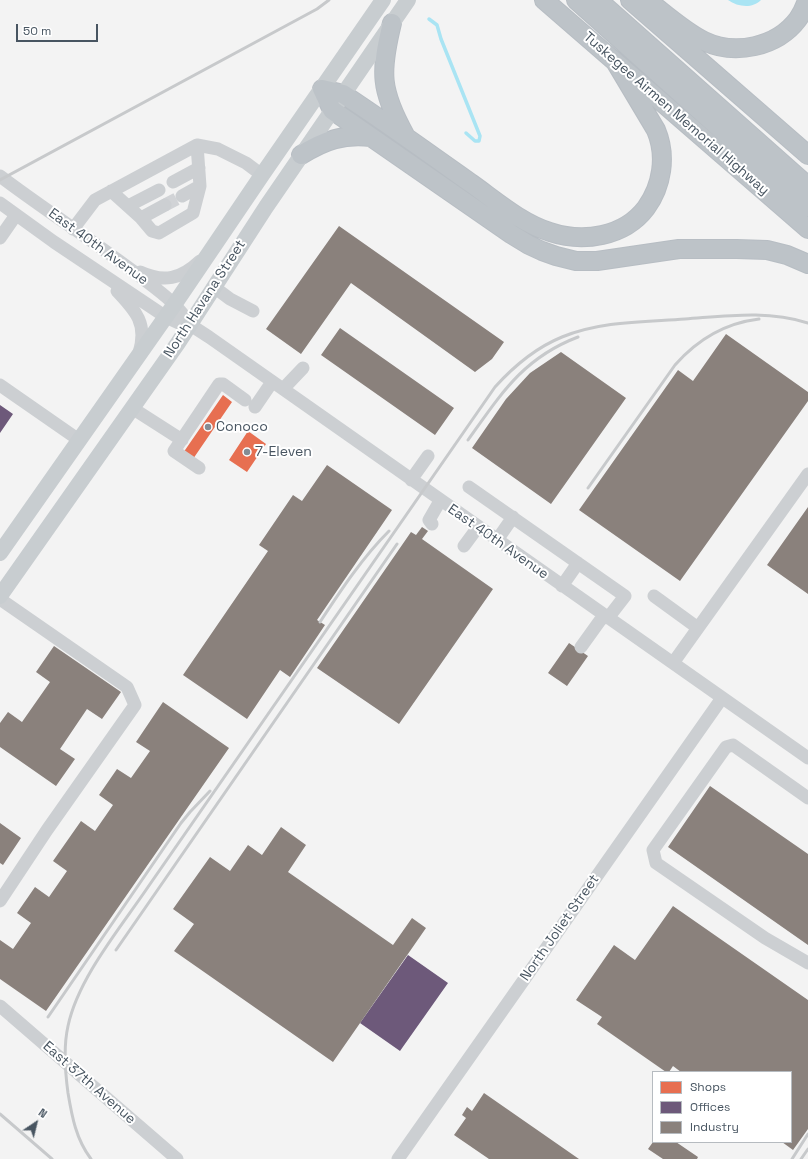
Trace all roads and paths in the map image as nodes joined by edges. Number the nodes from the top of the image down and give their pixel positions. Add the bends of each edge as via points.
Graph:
1 (383, 0) edge
2 (408, 0) edge
3 (544, 0) edge
4 (576, 0) edge
5 (598, 0) edge
6 (630, 0) edge
7 (647, 0) edge
8 (807, 0) edge
9 (392, 23) junction
10 (616, 63) junction
11 (322, 88) junction
12 (343, 94) junction
13 (332, 110) junction
14 (371, 137) junction
15 (406, 137) junction
16 (197, 145) junction
17 (301, 155) junction
18 (808, 156) edge
19 (199, 168) junction
20 (262, 174) junction
21 (0, 176) edge
22 (173, 182) dead end
23 (200, 186) junction
24 (808, 186) edge
25 (159, 190) dead end
26 (112, 191) junction
27 (182, 196) tunnel mouth
28 (0, 204) edge
29 (165, 205) tunnel mouth
30 (128, 206) junction
31 (808, 207) edge
32 (16, 215) junction
33 (141, 218) junction
34 (73, 228) junction
35 (808, 229) edge
36 (0, 238) edge
37 (212, 251) junction
38 (122, 263) junction
39 (808, 264) edge
40 (103, 275) junction
41 (214, 287) junction
42 (170, 311) junction
43 (253, 311) dead end
44 (189, 324) junction
45 (137, 357) junction
46 (303, 368) dead end
47 (272, 382) junction
48 (0, 385) edge
49 (283, 389) junction
50 (132, 408) junction
51 (79, 440) junction
52 (182, 440) junction
53 (428, 456) dead end
54 (199, 468) dead end
55 (808, 474) edge
56 (411, 480) junction
57 (469, 486) dead end
58 (440, 500) junction
59 (512, 517) junction
60 (432, 524) dead end
61 (478, 527) junction
62 (497, 540) junction
63 (464, 546) dead end
64 (0, 553) edge
65 (578, 563) junction
66 (562, 586) junction
67 (0, 596) edge
68 (654, 596) dead end
69 (0, 599) edge
70 (606, 617) junction
71 (698, 628) junction
72 (581, 647) dead end
73 (673, 663) junction
74 (722, 698) junction
75 (808, 758) edge
76 (808, 798) edge
77 (0, 901) edge
78 (808, 963) edge
79 (0, 1006) edge
80 (177, 1159) edge
81 (398, 1159) edge

1 - 11 main road, North Havana Street
2 - 9 main road, North Havana Street
3 - 10 highway, Tuskegee Airmen Memorial Highway
4 - 31 highway
5 - 24 highway
6 - 18 highway
7 - 8 highway via 704,41 738,49 768,43 781,35 799,18
9 - 12 main road, North Havana Street
9 - 15 highway via 385,57 384,82 392,109
10 - 15 highway via 660,139 662,168 655,192 642,214 627,225 609,233 597,237 571,237 539,228 503,206
10 - 35 highway, Tuskegee Airmen Memorial Highway
11 - 12 highway
11 - 13 highway
11 - 20 main road, North Havana Street
12 - 13 main road, North Havana Street
12 - 15 highway
13 - 14 highway
13 - 17 main road, North Havana Street
14 - 17 highway via 346,136 332,139
14 - 39 highway via 511,234 556,256 576,261 597,261 679,249 766,250
16 - 19 street
16 - 20 street via 218,149
16 - 26 street
17 - 41 main road, North Havana Street
19 - 22 street
19 - 23 street
20 - 37 main road, North Havana Street
21 - 34 street, East 40th Avenue
23 - 27 street
23 - 33 street via 193,214 178,223 156,233
25 - 30 street
26 - 30 street
26 - 34 street via 95,200
28 - 32 street, East 40th Avenue
29 - 33 street
30 - 33 street
32 - 36 street
32 - 40 street, East 40th Avenue
34 - 38 street, East 40th Avenue
37 - 38 street via 188,271 166,279 150,277
37 - 42 main road, North Havana Street
38 - 42 street, East 40th Avenue
40 - 42 street, East 40th Avenue
40 - 45 street via 138,317 142,331
41 - 43 street
41 - 44 main road, North Havana Street
42 - 44 street, East 40th Avenue via 184,314
42 - 45 main road, North Havana Street
44 - 47 street, East 40th Avenue
44 - 50 main road, North Havana Street
45 - 51 main road, North Havana Street
46 - 49 street
47 - 49 street, East 40th Avenue
47 - 52 street via 250,404 223,384 219,384
48 - 51 street
49 - 56 street, East 40th Avenue
50 - 52 street
50 - 67 main road, North Havana Street
51 - 64 main road, North Havana Street
52 - 54 street via 175,452
53 - 56 street
55 - 71 street
56 - 58 street, East 40th Avenue
57 - 59 street
58 - 60 street via 429,520
58 - 61 street, East 40th Avenue
59 - 62 street
59 - 65 street
61 - 62 street, East 40th Avenue
61 - 63 street
62 - 66 street, East 40th Avenue
65 - 66 street
65 - 70 street via 625,596
66 - 70 street, East 40th Avenue
68 - 71 street
69 - 77 street via 127,687 134,705
70 - 72 street
70 - 73 street, East 40th Avenue
71 - 73 street
73 - 74 street, East 40th Avenue
74 - 75 street, East 40th Avenue
74 - 81 street, North Joliet Street
76 - 78 street via 733,745 726,747 653,850 656,863 765,938
79 - 80 street, East 37th Avenue

